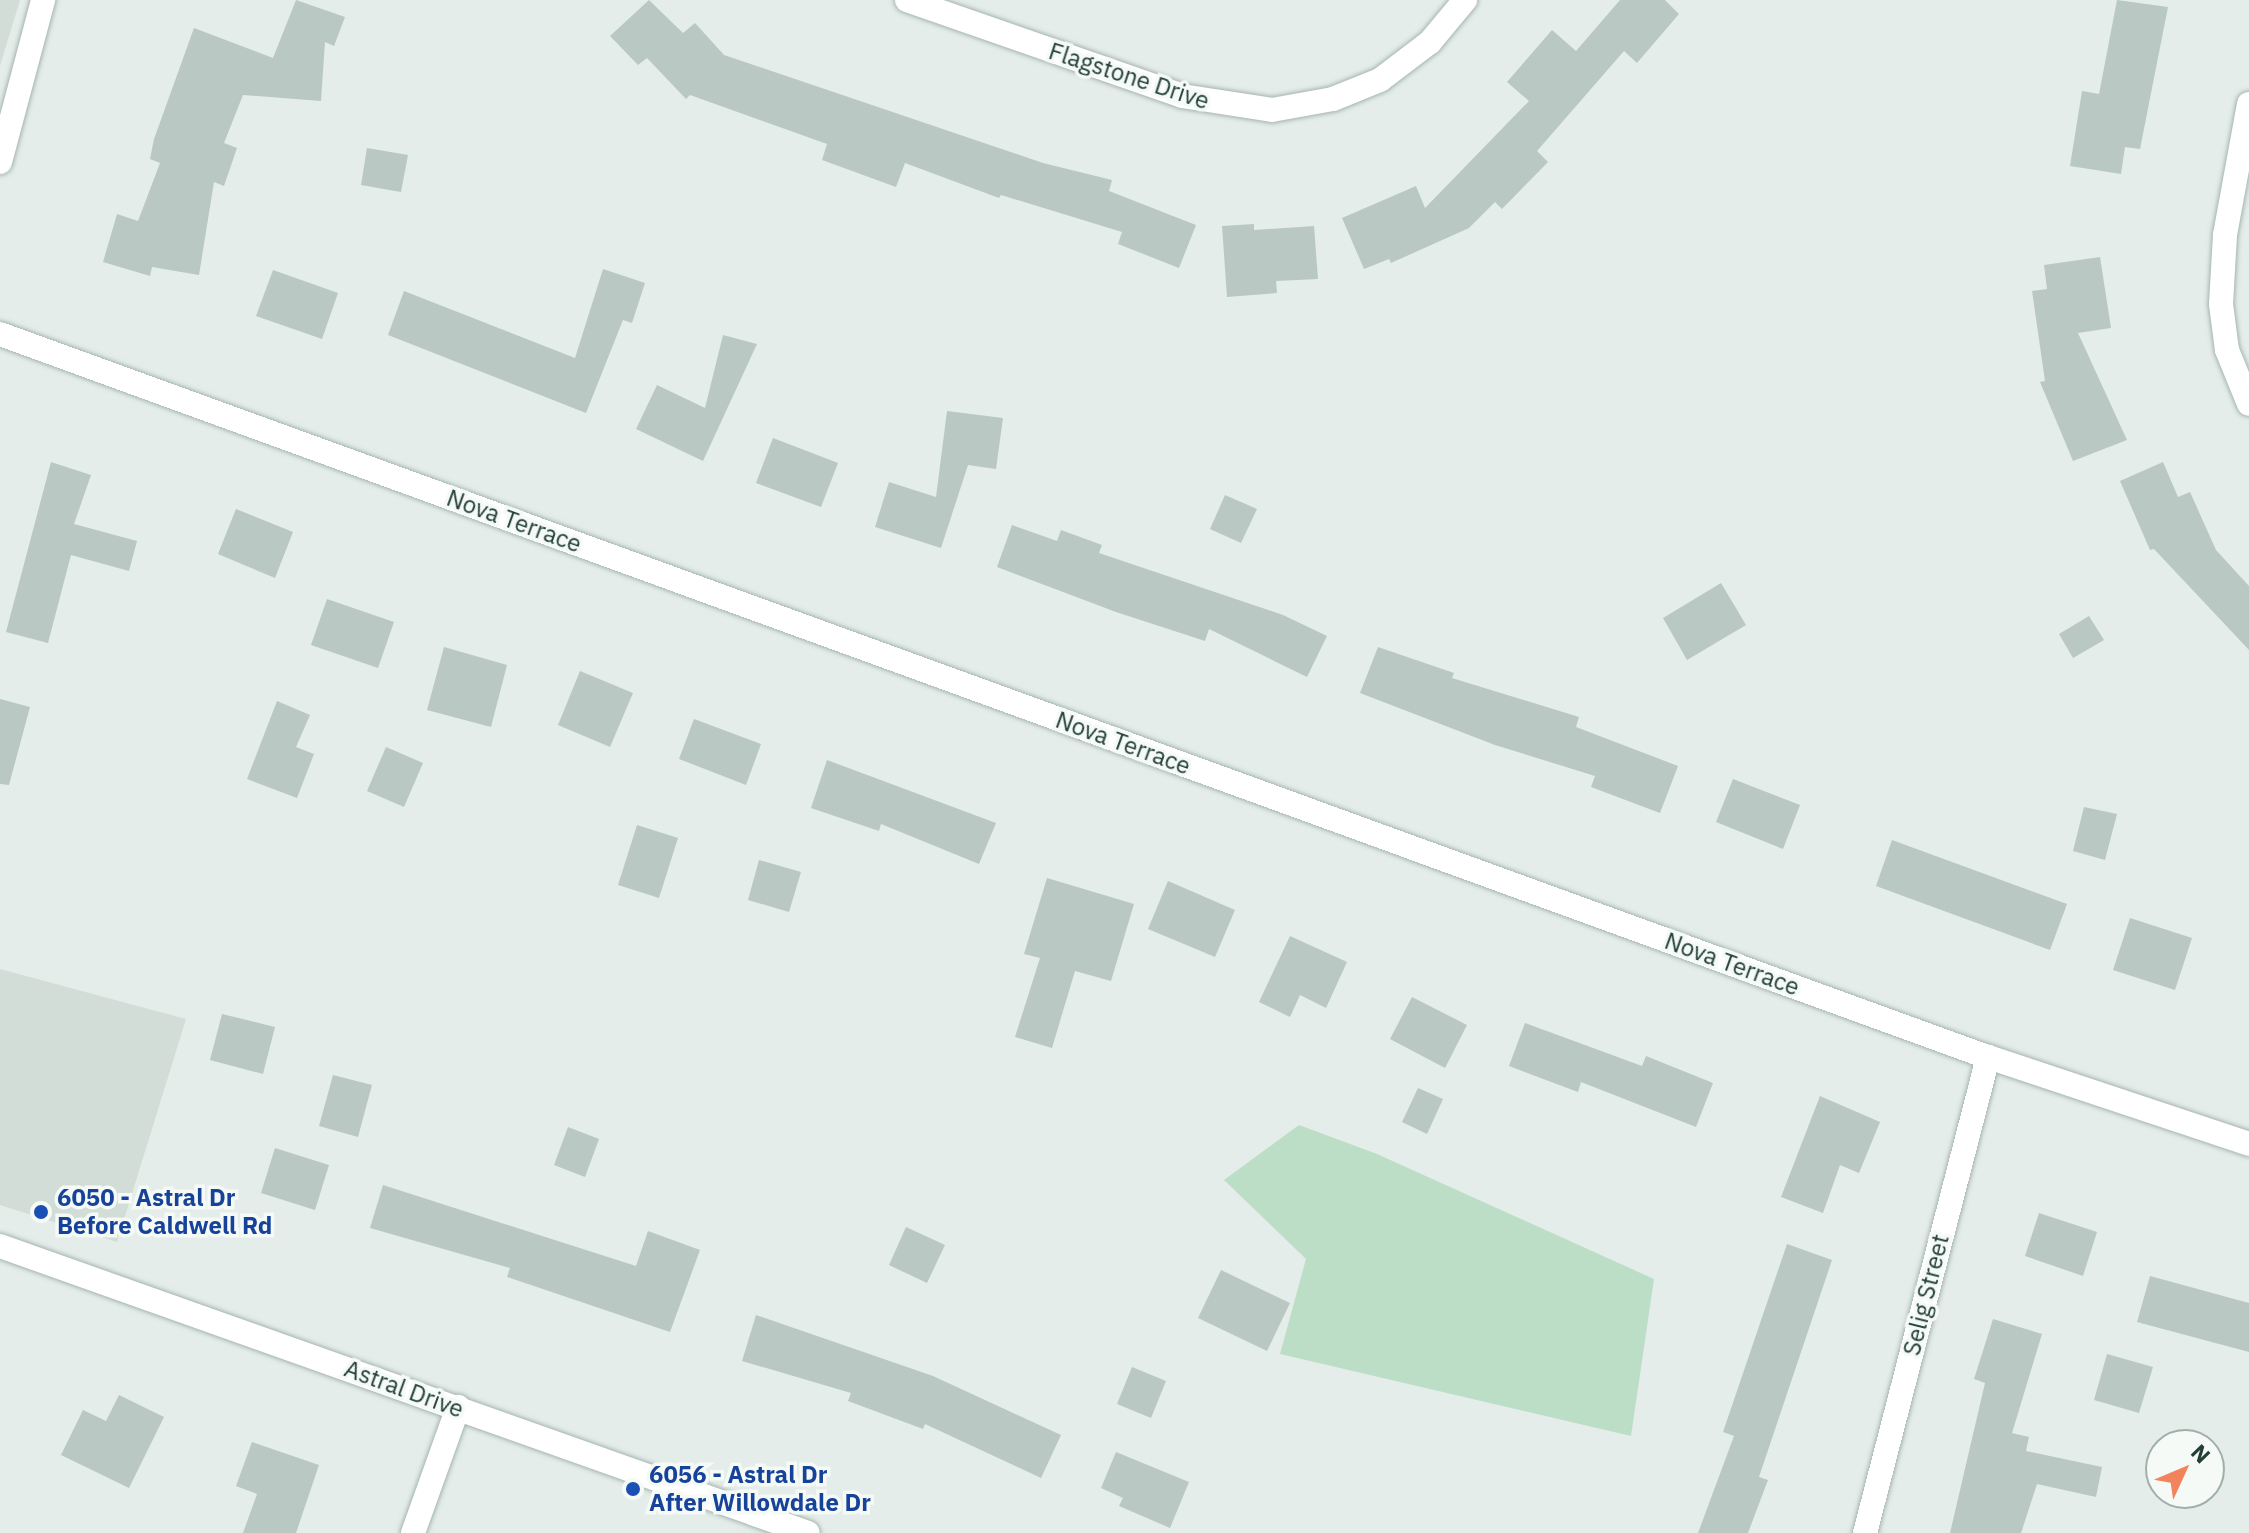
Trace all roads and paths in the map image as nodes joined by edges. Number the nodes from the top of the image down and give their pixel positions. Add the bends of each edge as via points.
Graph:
1 (43, 0) edge
2 (907, 0) edge
3 (1465, 0) edge
4 (2249, 104) edge
5 (0, 162) edge
6 (0, 334) edge
7 (2249, 404) edge
8 (1988, 1057) junction
9 (2249, 1144) edge
10 (0, 1246) edge
11 (458, 1407) junction
12 (413, 1533) edge
13 (808, 1533) edge
14 (1865, 1533) edge

1 - 5 street
2 - 3 street, Flagstone Drive via 1182,96 1272,110 1333,99 1380,80 1430,42
4 - 7 street via 2225,235 2221,304 2227,350
6 - 8 street, Nova Terrace
8 - 9 street, Nova Terrace
8 - 14 street, Selig Street
10 - 11 street, Astral Drive
11 - 12 street
11 - 13 street, Astral Drive

